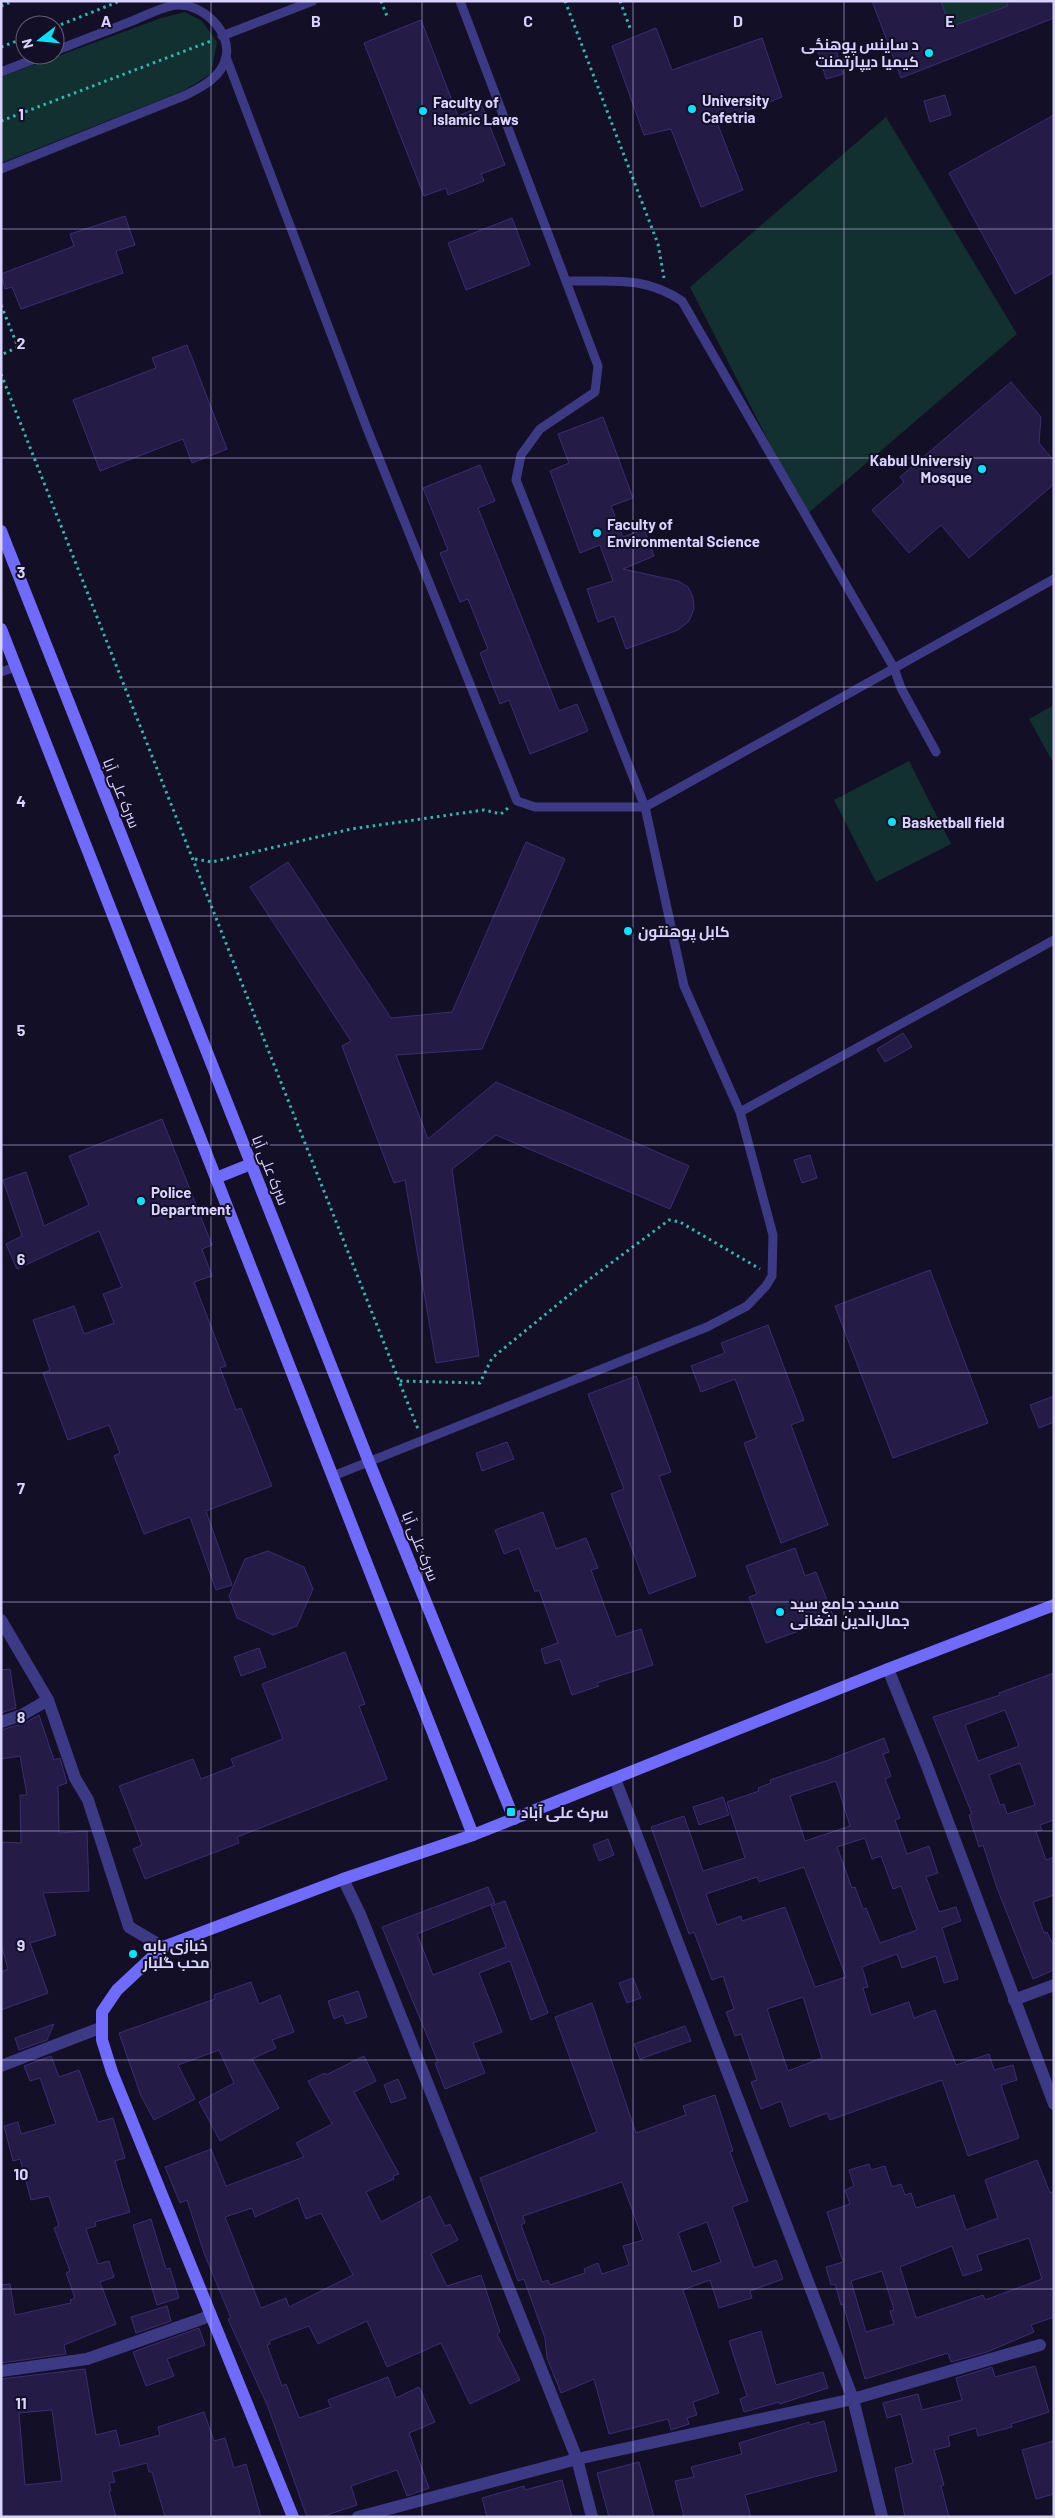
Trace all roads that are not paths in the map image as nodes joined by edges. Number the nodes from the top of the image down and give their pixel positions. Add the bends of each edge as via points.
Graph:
1 (313, 1) edge
2 (460, 1) edge
3 (222, 36) junction
4 (65, 47) edge
5 (226, 57) junction
6 (20, 65) edge
7 (1, 72) edge
8 (1, 169) edge
9 (566, 281) junction
10 (1, 530) edge
11 (1054, 579) edge
12 (1, 629) edge
13 (16, 667) junction
14 (894, 668) junction
15 (1, 672) edge
16 (936, 752) dead end
17 (645, 807) junction
18 (1054, 940) edge
19 (740, 1112) junction
20 (251, 1164) junction
21 (216, 1178) junction
22 (369, 1462) junction
23 (333, 1476) junction
24 (1054, 1605) edge
25 (1, 1620) edge
26 (888, 1669) junction
27 (48, 1700) junction
28 (1, 1722) edge
29 (615, 1779) junction
30 (514, 1820) junction
31 (473, 1836) junction
32 (343, 1880) junction
33 (163, 1947) junction
34 (1054, 1985) edge
35 (1014, 2000) junction
36 (100, 2028) junction
37 (30, 2055) junction
38 (1, 2056) edge
39 (1, 2066) edge
40 (1054, 2104) edge
41 (210, 2316) junction
42 (1040, 2345) dead end
43 (1, 2371) edge
44 (853, 2399) junction
45 (577, 2459) junction
46 (293, 2517) edge
47 (358, 2517) edge
48 (592, 2517) edge
49 (882, 2517) edge

1 - 3 lane
2 - 9 lane
3 - 4 lane via 203,11 190,5 175,5
3 - 5 lane
5 - 8 lane via 220,71 208,84 186,95
5 - 17 lane via 366,426 517,801 535,807
6 - 7 lane
9 - 14 lane via 643,282 664,289 682,301
9 - 17 lane via 598,366 595,392 540,429 521,455 516,480
10 - 20 street, سرک علی آبا
11 - 14 lane
12 - 13 street
13 - 15 lane
13 - 21 street
14 - 16 lane via 901,688
14 - 17 lane
17 - 19 lane via 684,986
18 - 19 lane
19 - 22 lane via 773,1235 772,1276 758,1296 747,1306 707,1327
20 - 21 street
20 - 22 street, سرک علی آبا
21 - 23 street
22 - 23 lane
22 - 30 street, سرک علی آبا
23 - 31 street
24 - 26 street
25 - 27 street
26 - 29 street
26 - 35 street
27 - 28 street via 22,1715
27 - 33 street via 76,1778 88,1800 129,1927
29 - 30 street
29 - 44 street
30 - 31 street
31 - 32 street
32 - 33 street
32 - 45 street via 364,1923
33 - 36 street via 117,1990 102,2012
34 - 35 street
35 - 40 street
36 - 37 street
36 - 41 street via 112,2072
37 - 38 street
37 - 39 street
41 - 43 street via 87,2358
41 - 46 street
42 - 44 street
44 - 45 street
44 - 49 street
45 - 47 street
45 - 48 street

